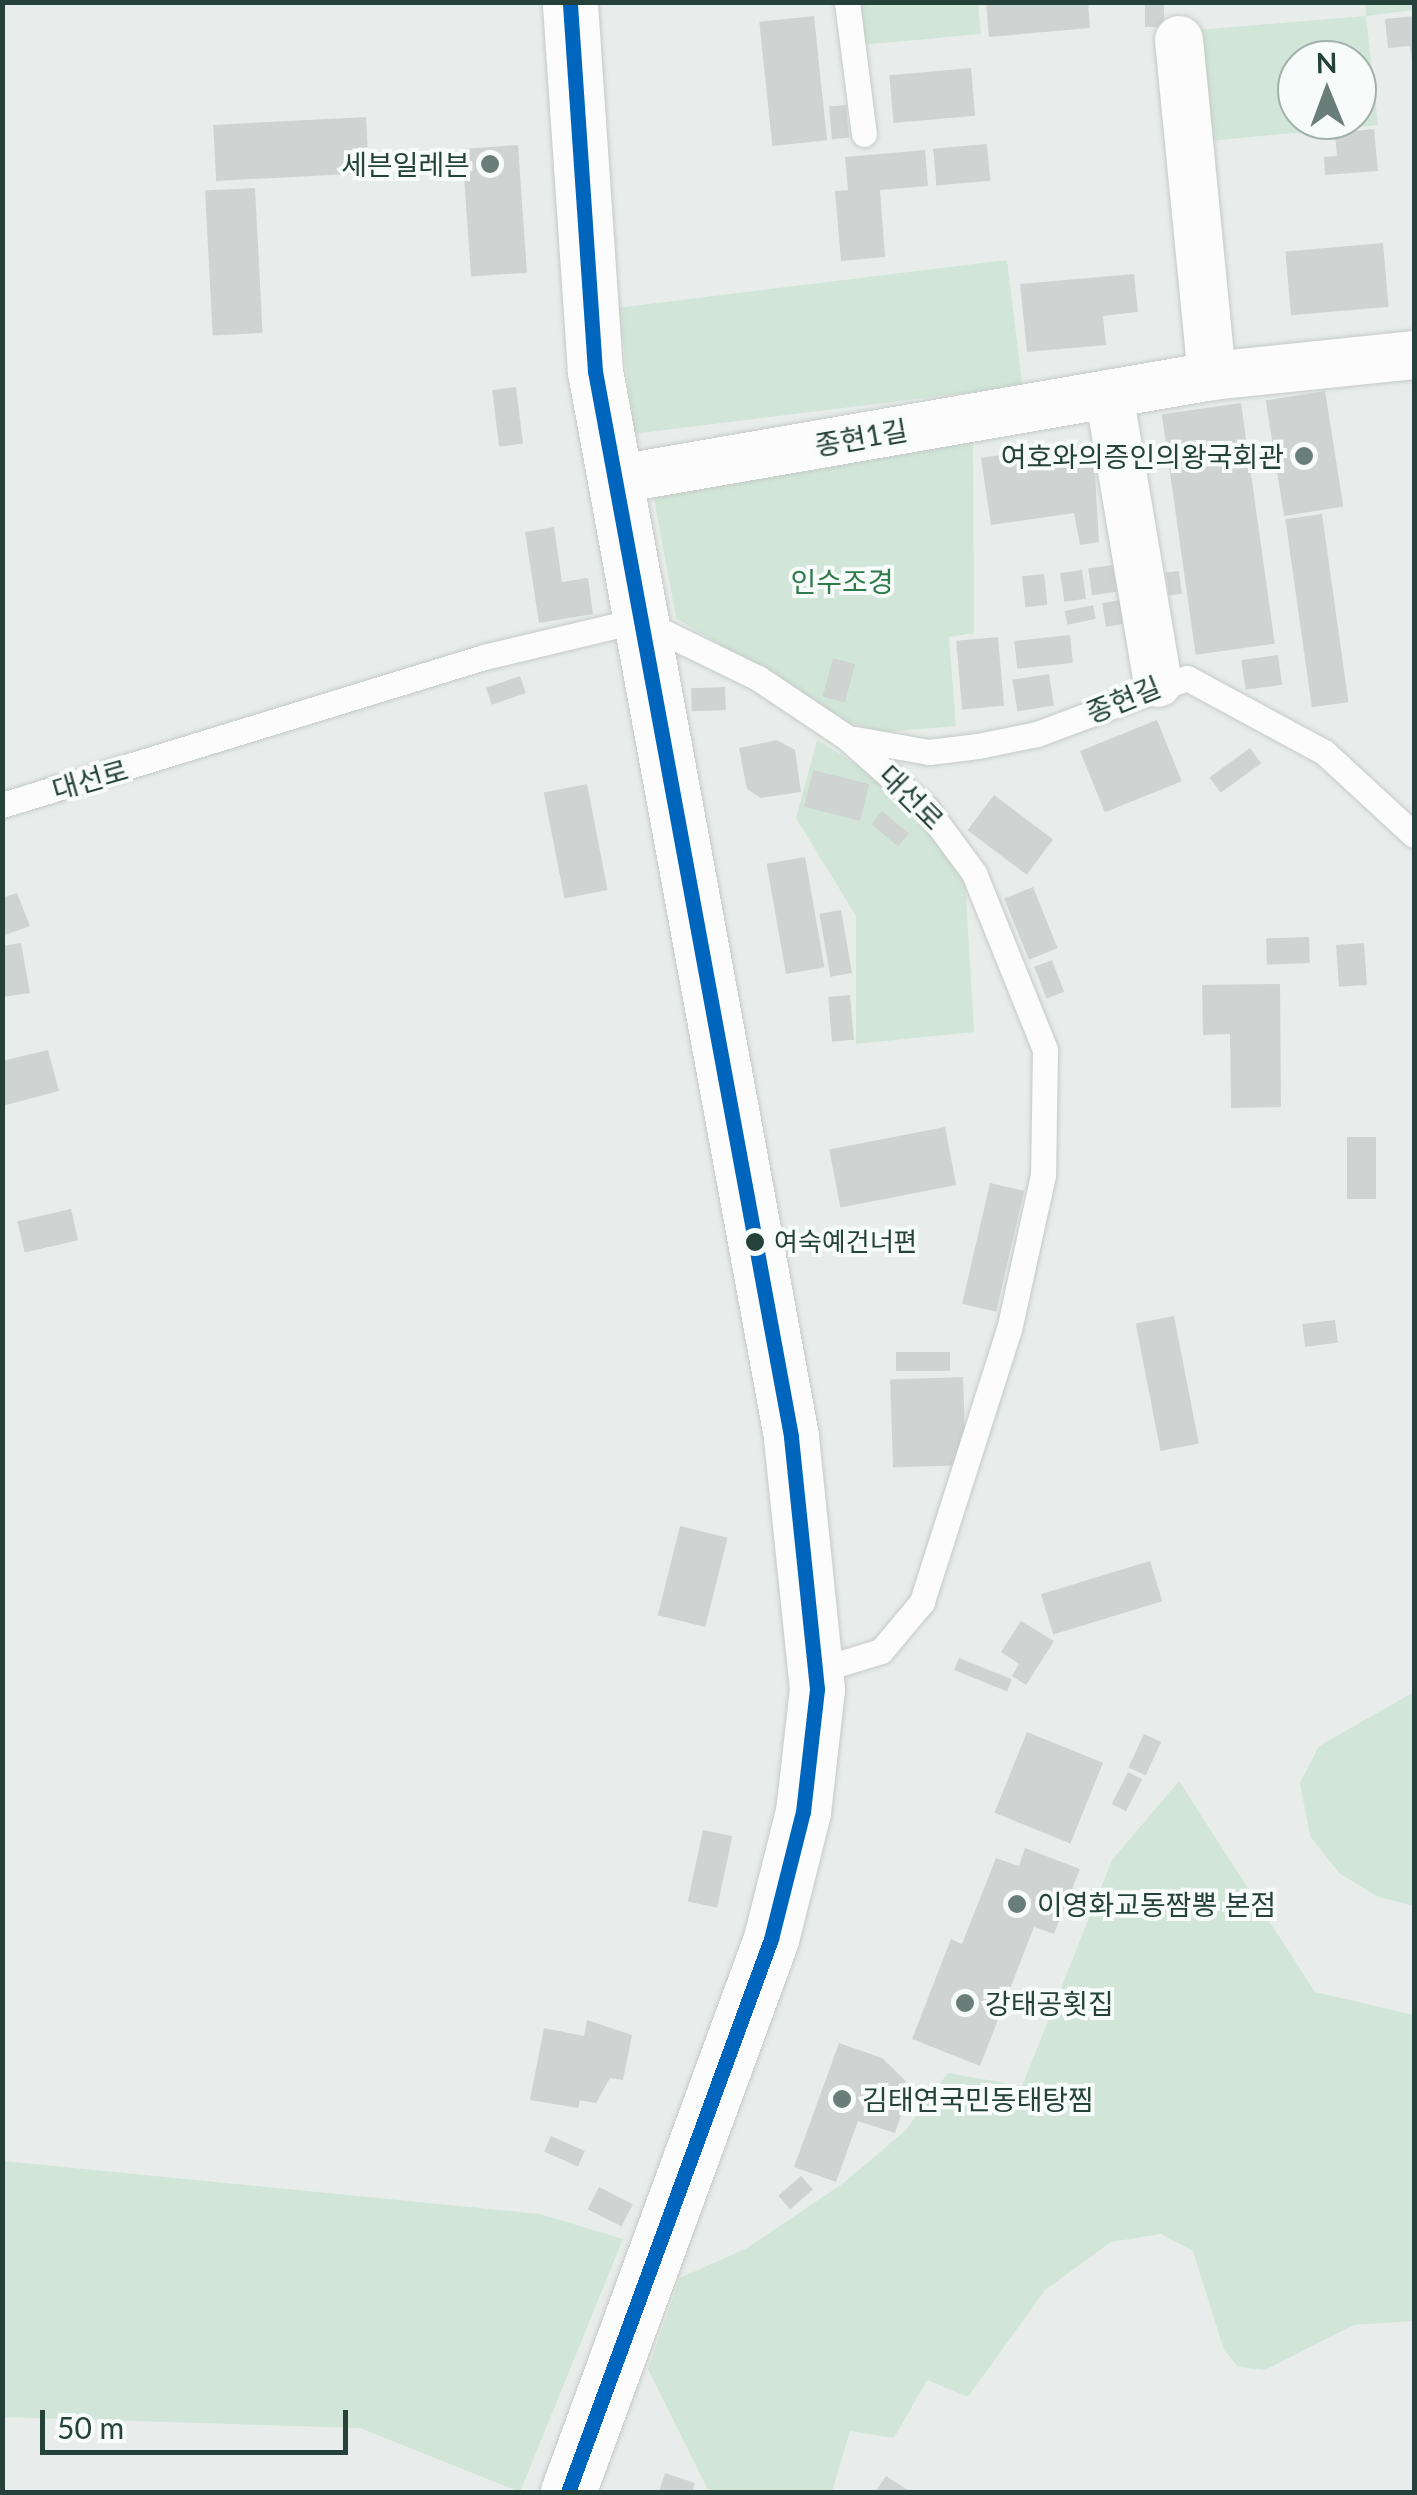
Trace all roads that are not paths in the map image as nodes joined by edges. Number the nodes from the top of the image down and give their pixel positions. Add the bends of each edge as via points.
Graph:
1 (570, 2) edge
2 (847, 2) edge
3 (1179, 40) dead end
4 (864, 134) dead end
5 (1414, 356) edge
6 (1212, 376) junction
7 (1109, 394) junction
8 (613, 480) junction
9 (639, 620) junction
10 (1158, 683) junction
11 (846, 737) junction
12 (2, 805) edge
13 (1414, 835) edge
14 (816, 1670) junction
15 (568, 2492) edge

1 - 8 street via 582,264
2 - 4 lane
3 - 6 street
5 - 6 street, 종현1길
6 - 7 street, 종현1길
7 - 8 street, 종현1길
7 - 10 street
8 - 9 street
9 - 11 lane, 대선로 via 758,678
9 - 12 lane, 대선로 via 484,656
9 - 14 street via 791,1436
10 - 11 lane, 종현길 via 1036,734 978,746 930,752
10 - 13 lane, 종현길 via 1207,685 1324,752
11 - 14 lane, 대선로 via 926,808 974,873 1045,1050 1049,1117 1009,1330 922,1602 881,1651
14 - 15 street via 804,1812 771,1939

